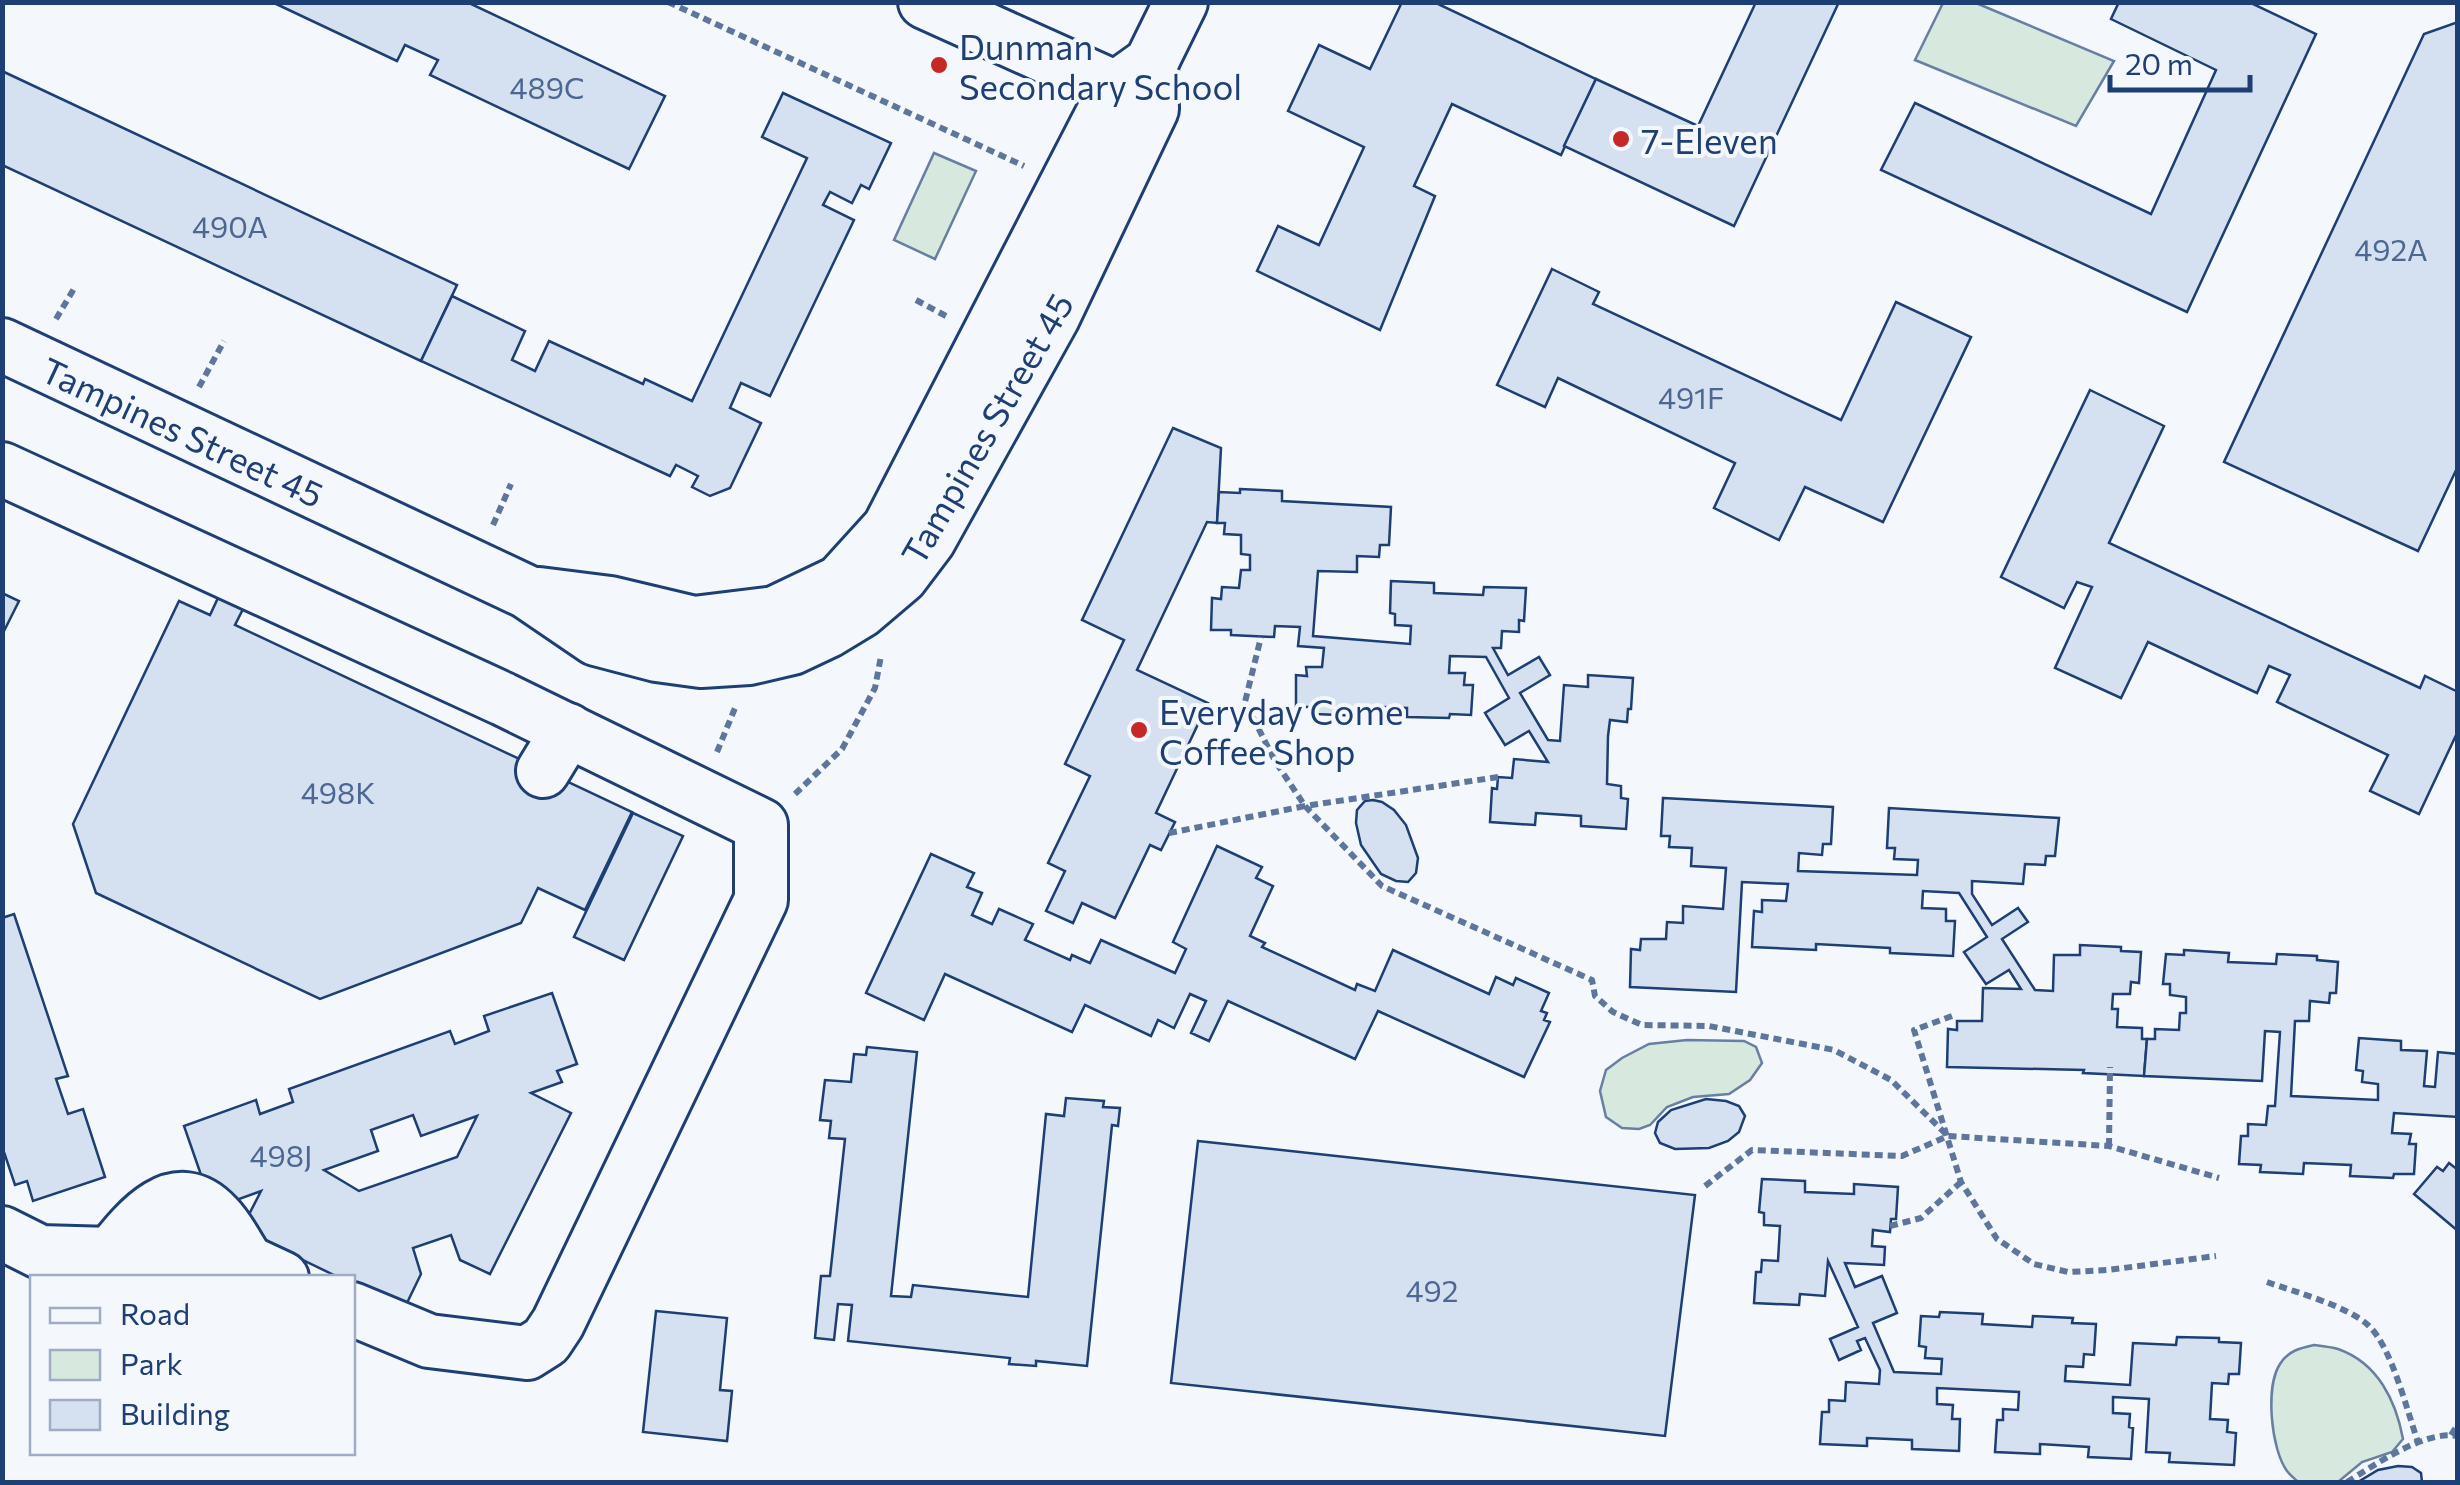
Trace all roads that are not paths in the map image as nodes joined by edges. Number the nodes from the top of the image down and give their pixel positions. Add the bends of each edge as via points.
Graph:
1 (925, 2) edge
2 (1181, 2) edge
3 (1140, 85) junction
4 (2, 345) edge
5 (2, 469) edge
6 (2, 1233) edge
7 (265, 1270) edge
8 (355, 1310) edge

1 - 3 street
2 - 3 street, Tampines Street 45
3 - 4 street, Tampines Street 45 via 1053,317 929,540 901,577 861,611 792,648 749,658 657,656 596,638 527,592
5 - 8 street via 556,750 762,825 761,900 546,1341 527,1353 429,1341
6 - 7 street via 40,1252 188,1250

